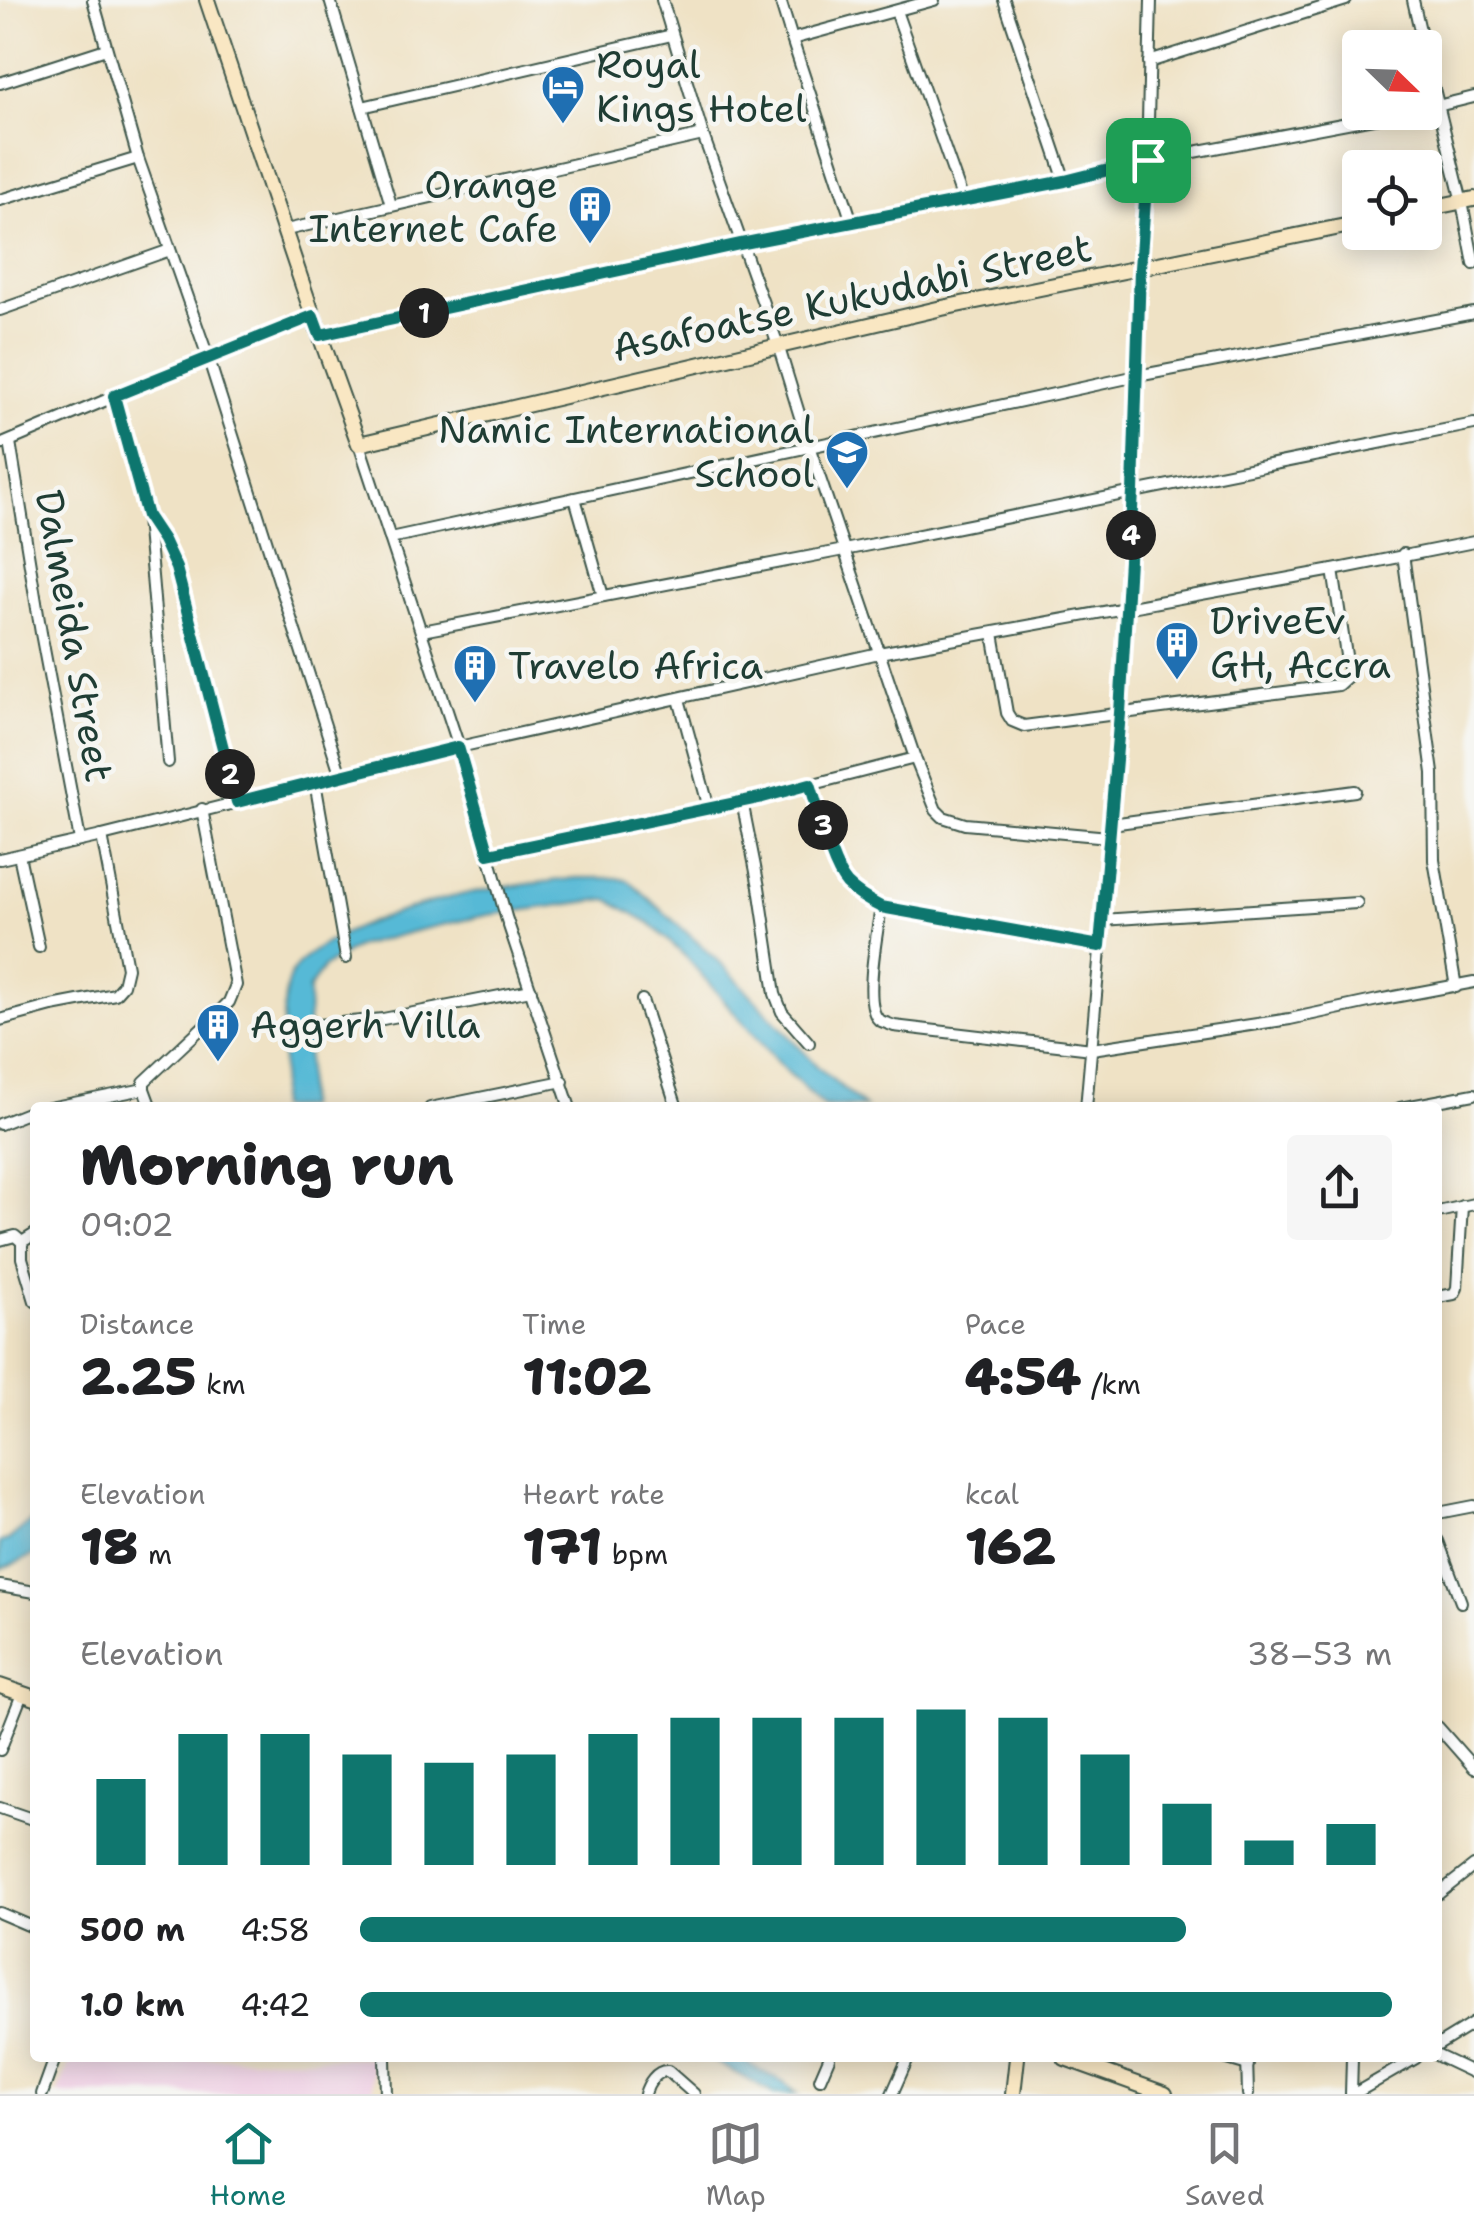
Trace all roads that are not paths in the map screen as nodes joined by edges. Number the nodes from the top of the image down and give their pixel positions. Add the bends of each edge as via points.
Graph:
1 (93, 0) edge
2 (207, 0) edge
3 (662, 0) edge
4 (780, 0) edge
5 (934, 0) edge
6 (1004, 0) edge
7 (1151, 0) edge
8 (1346, 0) edge
9 (1413, 0) edge
10 (334, 1) edge
11 (896, 11) junction
12 (1420, 30) edge
13 (672, 35) junction
14 (792, 39) junction
15 (106, 50) junction
16 (1150, 62) junction
17 (0, 82) edge
18 (1474, 98) edge
19 (1442, 105) edge
20 (362, 107) junction
21 (1342, 124) edge
22 (1440, 130) edge
23 (703, 135) junction
24 (138, 158) junction
25 (1148, 160) junction
26 (1065, 181) junction
27 (0, 200) edge
28 (963, 200) junction
29 (1468, 200) edge
30 (392, 205) junction
31 (1442, 206) edge
32 (852, 222) junction
33 (1342, 227) edge
34 (286, 230) junction
35 (740, 244) junction
36 (170, 250) junction
37 (1474, 264) edge
38 (1140, 268) junction
39 (0, 310) edge
40 (1474, 313) edge
41 (313, 316) junction
42 (320, 335) junction
43 (779, 348) junction
44 (208, 357) junction
45 (1137, 376) junction
46 (114, 396) junction
47 (1474, 424) edge
48 (5, 444) edge
49 (359, 444) junction
50 (809, 446) junction
51 (1133, 492) junction
52 (575, 498) junction
53 (147, 516) junction
54 (390, 538) junction
55 (1474, 542) edge
56 (844, 550) junction
57 (1404, 554) junction
58 (1333, 570) junction
59 (603, 596) junction
60 (1126, 606) junction
61 (422, 631) junction
62 (994, 633) junction
63 (879, 653) junction
64 (678, 699) junction
65 (1120, 713) junction
66 (458, 747) junction
67 (915, 758) junction
68 (168, 762) dead end
69 (340, 776) junction
70 (315, 782) junction
71 (810, 784) junction
72 (1354, 791) dead end
73 (237, 802) junction
74 (742, 802) junction
75 (709, 808) junction
76 (202, 809) junction
77 (1110, 830) junction
78 (102, 836) junction
79 (80, 840) junction
80 (489, 854) junction
81 (19, 855) junction
82 (0, 859) edge
83 (1357, 903) dead end
84 (881, 907) junction
85 (1102, 920) junction
86 (1100, 946) junction
87 (39, 947) dead end
88 (346, 958) dead end
89 (1474, 982) edge
90 (1456, 987) junction
91 (530, 990) junction
92 (642, 1000) dead end
93 (0, 1020) edge
94 (318, 1025) dead end
95 (809, 1043) dead end
96 (1092, 1049) junction
97 (563, 1081) junction
98 (144, 1089) junction
99 (1474, 1094) edge
100 (79, 1102) edge
101 (149, 1102) edge
102 (460, 1102) edge
103 (568, 1102) edge
104 (675, 1102) edge
105 (1087, 1102) edge
106 (1432, 1102) edge
107 (30, 1112) edge
108 (0, 1124) edge
109 (1468, 1205) edge
110 (1442, 1211) edge
111 (30, 1237) edge
112 (0, 1240) edge
113 (22, 1242) junction
114 (30, 1284) edge
115 (1442, 1296) edge
116 (1474, 1506) edge
117 (1442, 1512) edge
118 (1442, 1552) edge
119 (0, 1586) edge
120 (30, 1591) edge
121 (1461, 1602) dead end
122 (0, 1686) edge
123 (28, 1696) edge
124 (1442, 1731) edge
125 (0, 1750) edge
126 (1474, 1768) edge
127 (0, 1808) edge
128 (30, 1818) edge
129 (1474, 1866) edge
130 (1442, 1891) edge
131 (0, 1913) edge
132 (30, 1926) edge
133 (1474, 2023) edge
134 (1442, 2043) edge
135 (1442, 2058) edge
136 (54, 2062) edge
137 (385, 2062) edge
138 (827, 2062) edge
139 (906, 2062) edge
140 (1017, 2062) edge
141 (1076, 2062) edge
142 (1248, 2062) edge
143 (1352, 2062) edge
144 (1409, 2062) edge
145 (1474, 2072) edge
146 (820, 2080) dead end
147 (42, 2094) edge
148 (386, 2094) edge
149 (645, 2094) edge
150 (694, 2094) edge
151 (892, 2094) edge
152 (1014, 2094) edge
153 (1165, 2094) edge
154 (1248, 2094) edge
155 (1352, 2094) edge

1 - 15 street
2 - 34 street
3 - 13 street
4 - 14 street
5 - 11 street
6 - 26 street
7 - 16 street
8 - 16 street
9 - 12 street
10 - 20 street
11 - 14 street
11 - 28 street
13 - 20 street
13 - 23 street
14 - 32 street
15 - 17 street
15 - 24 street
16 - 25 street
18 - 19 street
20 - 30 street
21 - 25 street
22 - 29 street
23 - 30 street
23 - 35 street
24 - 27 street
24 - 36 street
25 - 26 street
25 - 38 street
26 - 28 street
28 - 32 street
29 - 31 street
29 - 37 street
30 - 34 street
32 - 35 street
33 - 38 street, Asafoatse Kukudabi Street
34 - 41 street
35 - 42 street
35 - 43 street
36 - 39 street
36 - 44 street
38 - 43 street, Asafoatse Kukudabi Street
38 - 45 street
40 - 45 street
41 - 42 street
41 - 44 street
42 - 49 street
43 - 49 street, Asafoatse Kukudabi Street
43 - 50 street
44 - 46 street
44 - 69 street
45 - 50 street
45 - 51 street
46 - 48 street
46 - 53 street
47 - 51 street
48 - 79 street, Dalmeida Street
49 - 54 street
50 - 52 street
50 - 56 street
51 - 56 street
51 - 60 street
52 - 54 street
52 - 59 street
53 - 68 street
53 - 73 street via 176,568
54 - 61 street
55 - 57 street
56 - 59 street
56 - 63 street
57 - 58 street
57 - 90 street via 1433,773 1434,860
58 - 60 street
58 - 65 street via 1344,682
59 - 61 street
60 - 62 street
60 - 65 street
61 - 66 street
62 - 63 street
62 - 65 street via 1012,721 1024,726
63 - 64 street
63 - 67 street
64 - 66 street
64 - 75 street
65 - 77 street
66 - 69 street
66 - 80 street
67 - 71 street
67 - 77 street via 936,810 953,822
69 - 70 street
70 - 73 street
70 - 88 street
71 - 74 street
71 - 84 street via 846,882
72 - 77 street
73 - 76 street
74 - 75 street
74 - 95 street via 775,994
75 - 80 street
76 - 78 street
76 - 98 street via 236,985 229,1002 147,1078
77 - 85 street
78 - 79 street
78 - 93 street via 128,968 122,985 115,994
79 - 81 street
80 - 91 street
81 - 82 street
81 - 87 street
83 - 85 street
84 - 86 street
84 - 96 street via 872,982 879,1020
85 - 86 street
86 - 96 street
89 - 90 street
90 - 96 street
91 - 94 street
91 - 97 street
92 - 104 street
96 - 105 street
97 - 102 street
97 - 103 street
98 - 100 street
98 - 101 street
99 - 106 street
107 - 108 street
109 - 110 street
109 - 115 street via 1457,1288
111 - 113 street
112 - 113 street via 16,1236
113 - 114 street
116 - 117 street
118 - 121 street
119 - 120 street
122 - 123 street
123 - 125 street
124 - 126 street
127 - 128 street
129 - 130 street
131 - 132 street
133 - 134 street
135 - 145 street
136 - 147 street
137 - 148 street
138 - 146 street
139 - 151 street
140 - 152 street
141 - 153 street
142 - 154 street
143 - 155 street
144 - 155 street
149 - 150 street via 664,2070

